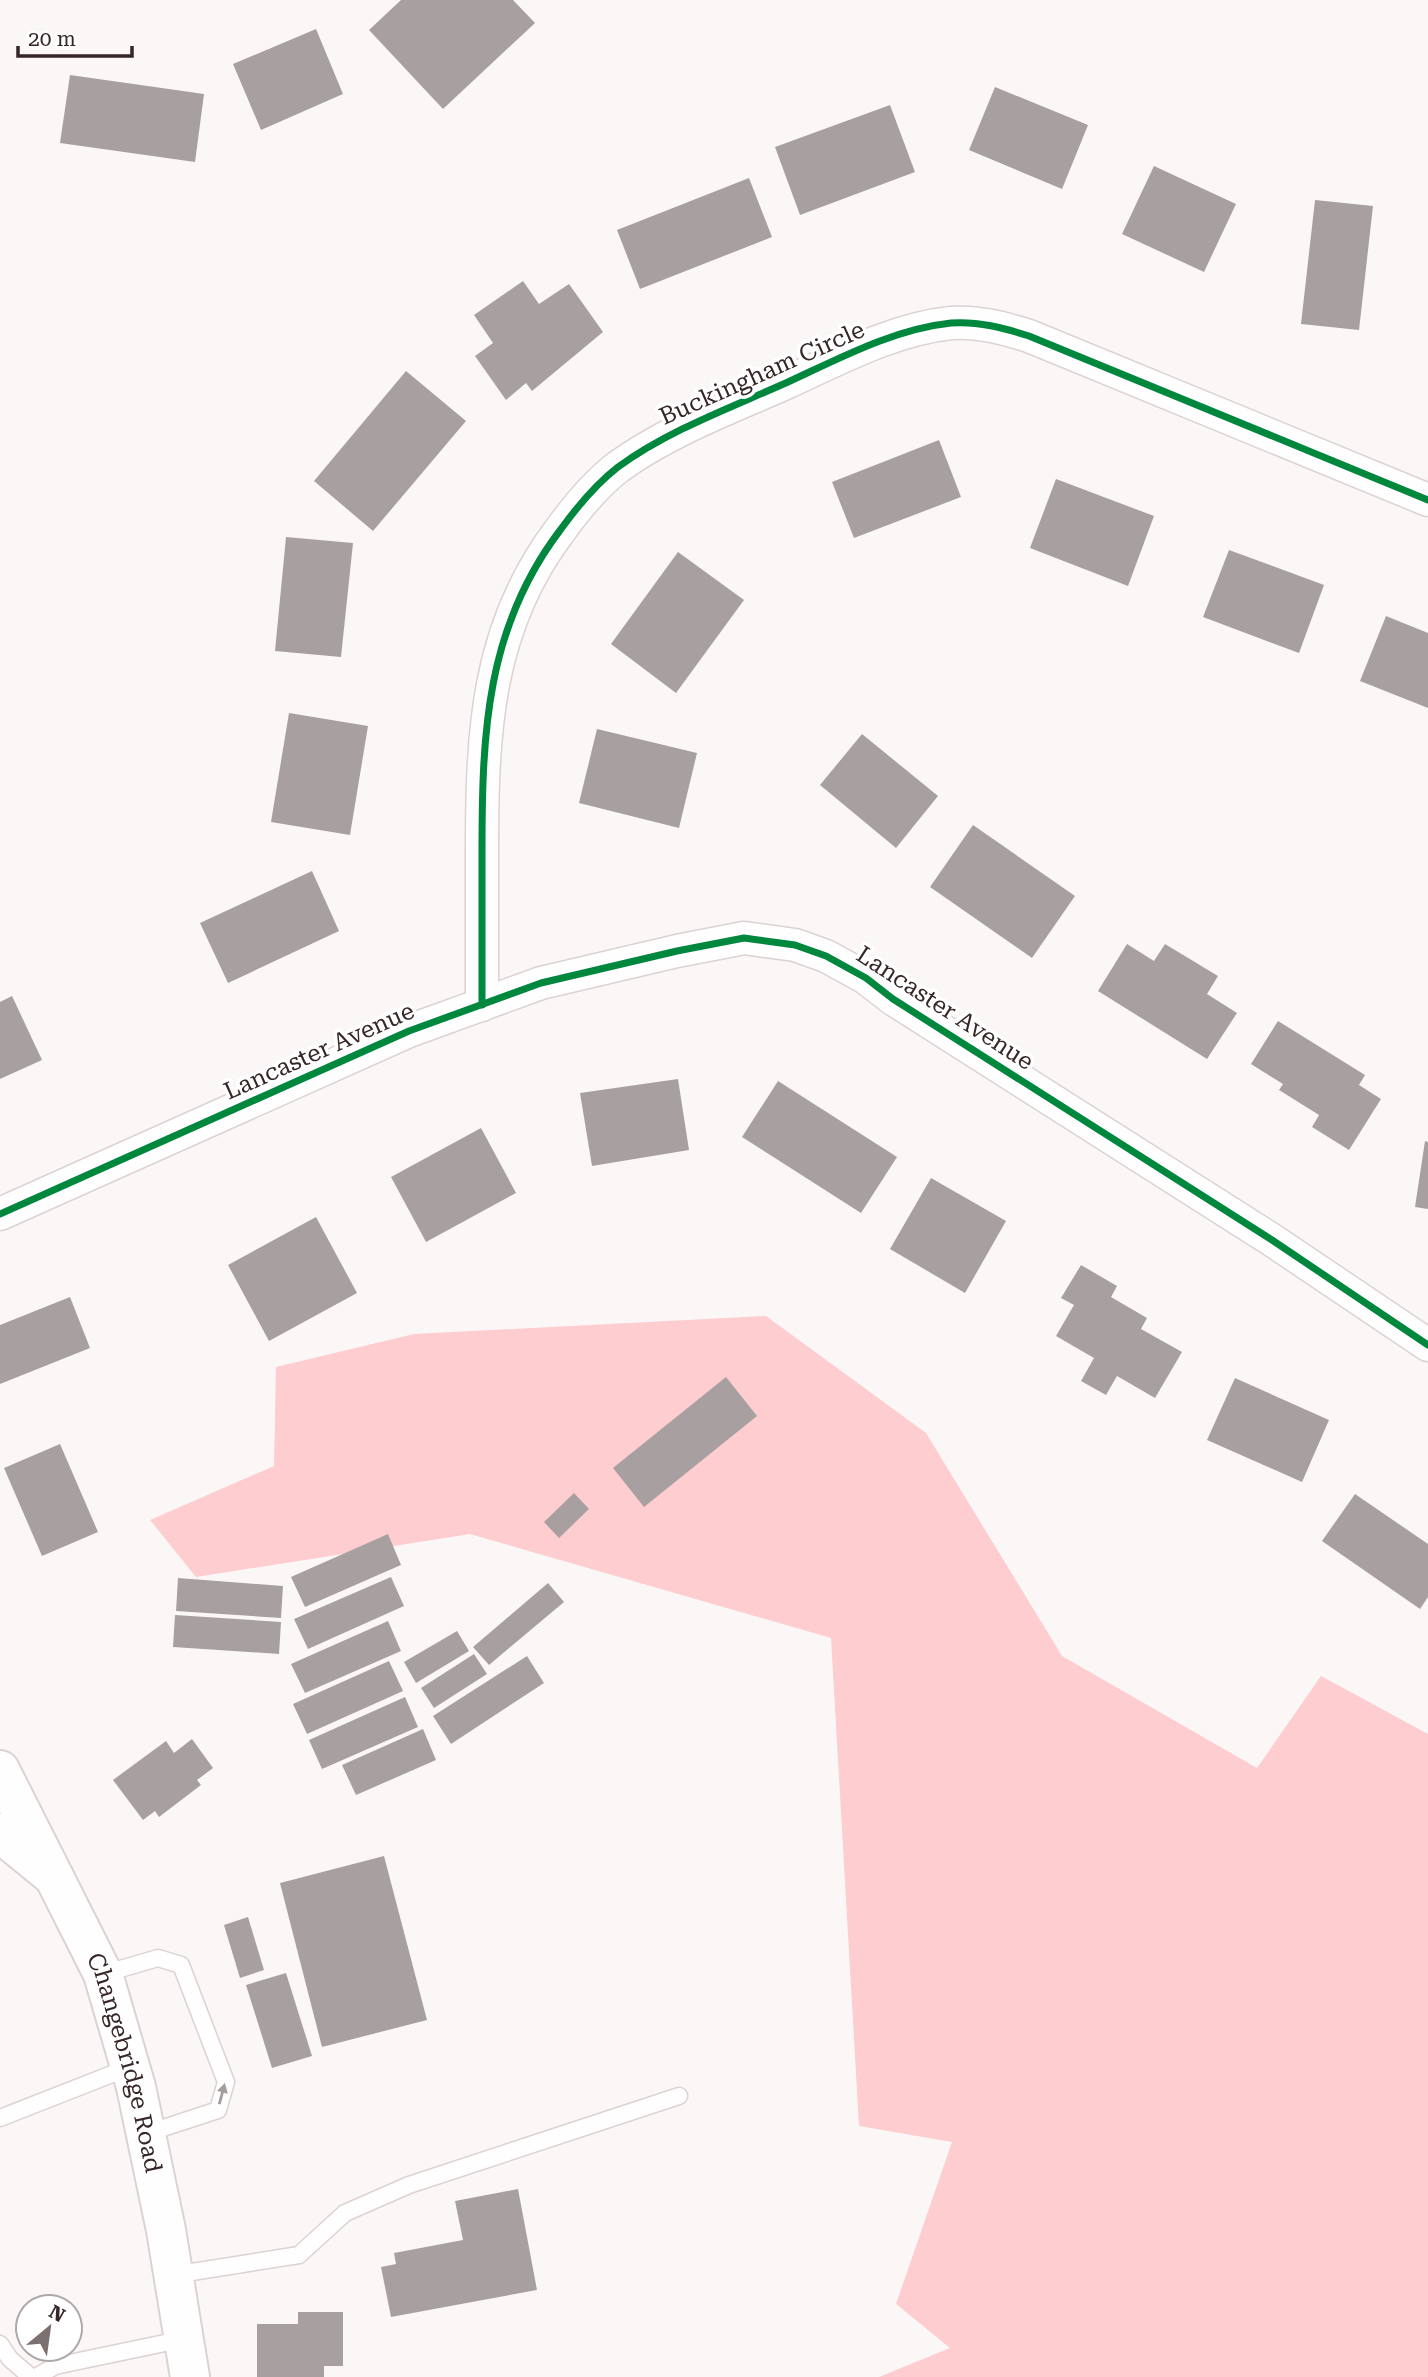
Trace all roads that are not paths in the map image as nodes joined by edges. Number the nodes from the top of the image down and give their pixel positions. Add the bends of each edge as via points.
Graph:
1 (1428, 499) edge
2 (482, 1005) junction
3 (0, 1214) edge
4 (1428, 1345) edge
5 (0, 1770) edge
6 (0, 1833) edge
7 (54, 1877) junction
8 (103, 1974) junction
9 (130, 2067) junction
10 (680, 2096) dead end
11 (0, 2118) edge
12 (145, 2134) junction
13 (173, 2275) junction
14 (184, 2339) junction
15 (0, 2344) edge
16 (34, 2377) edge
17 (190, 2377) edge

1 - 2 street, Buckingham Circle via 1029,336 978,324 906,331 659,440 616,469 579,505 547,546 503,640 490,691 482,769
2 - 3 street, Lancaster Avenue via 409,1031
2 - 4 street, Lancaster Avenue via 541,983 744,938 795,945 826,956 1272,1240
5 - 7 main road, Changebridge Road
6 - 7 main road
7 - 8 main road, Changebridge Road
8 - 9 main road, Changebridge Road
12 -> 8 lane via 218,2110 226,2082 180,1965 158,1958
9 - 11 lane
9 - 12 main road, Changebridge Road
10 - 13 lane via 409,2185 345,2213 299,2255
12 - 13 main road, Changebridge Road
13 - 14 main road, Changebridge Road
14 - 16 lane via 55,2366
14 - 17 main road, Changebridge Road
15 - 16 lane via 10,2359

